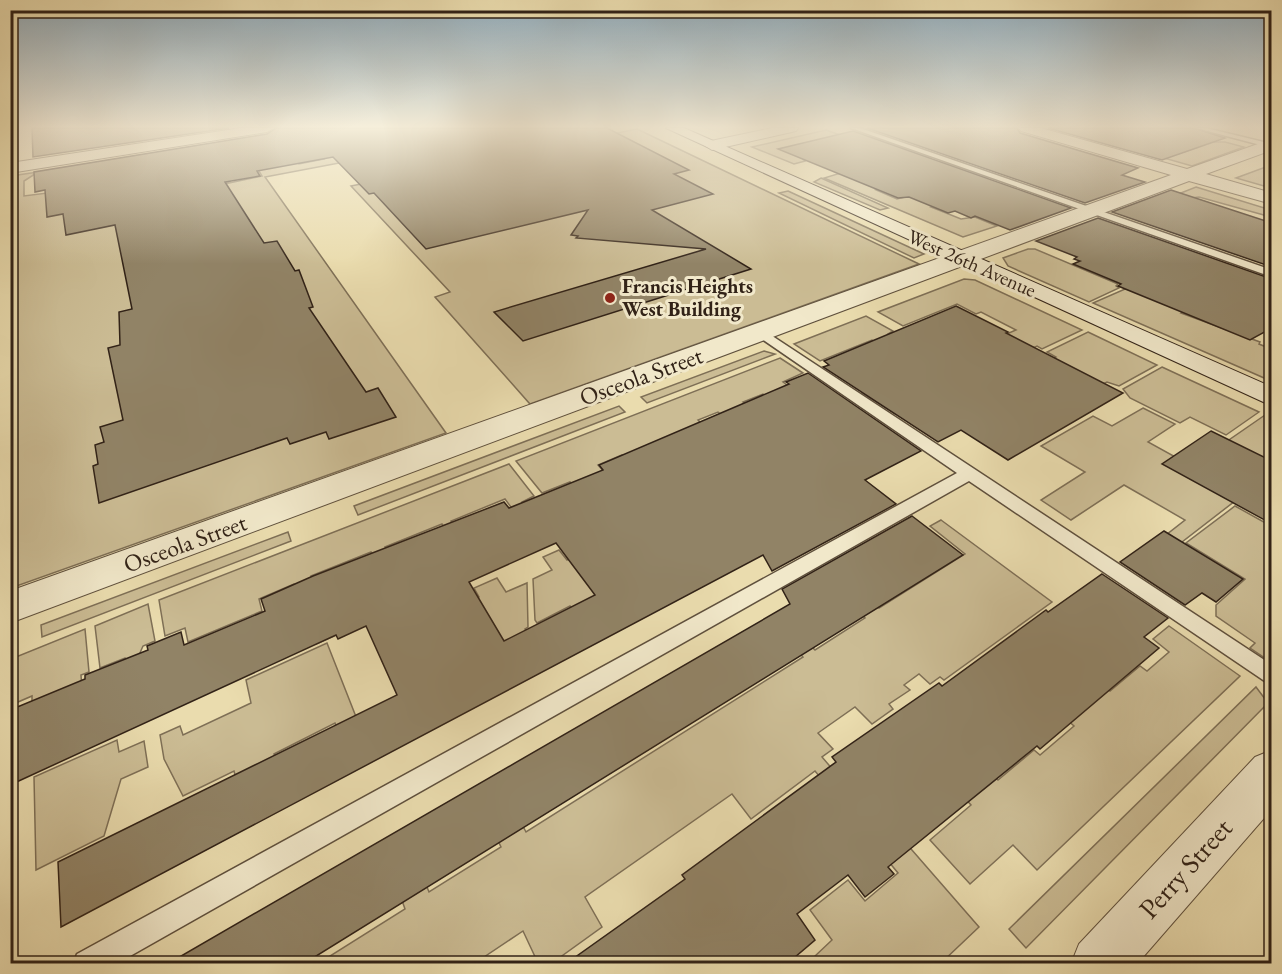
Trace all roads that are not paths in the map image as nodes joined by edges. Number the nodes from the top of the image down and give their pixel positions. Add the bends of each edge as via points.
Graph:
1 (775, 173) edge
2 (983, 173) edge
3 (1184, 173) edge
4 (1193, 173) edge
5 (1189, 175) junction
6 (1272, 199) edge
7 (1090, 211) junction
8 (962, 258) junction
9 (1272, 274) edge
10 (760, 332) junction
11 (1272, 398) edge
12 (970, 473) junction
13 (10, 607) edge
14 (1272, 677) edge
15 (1272, 773) edge
16 (87, 963) edge
17 (1100, 963) edge

1 - 8 street, West 26th Avenue
2 - 7 lane
3 - 5 street
4 - 5 street, Osceola Street
5 - 6 street
5 - 7 street, Osceola Street
7 - 8 street, Osceola Street
7 - 9 lane
8 - 10 street, Osceola Street
8 - 11 street, West 26th Avenue
10 - 12 lane
10 - 13 street, Osceola Street
12 - 14 lane
12 - 16 lane
15 - 17 street, Perry Street

